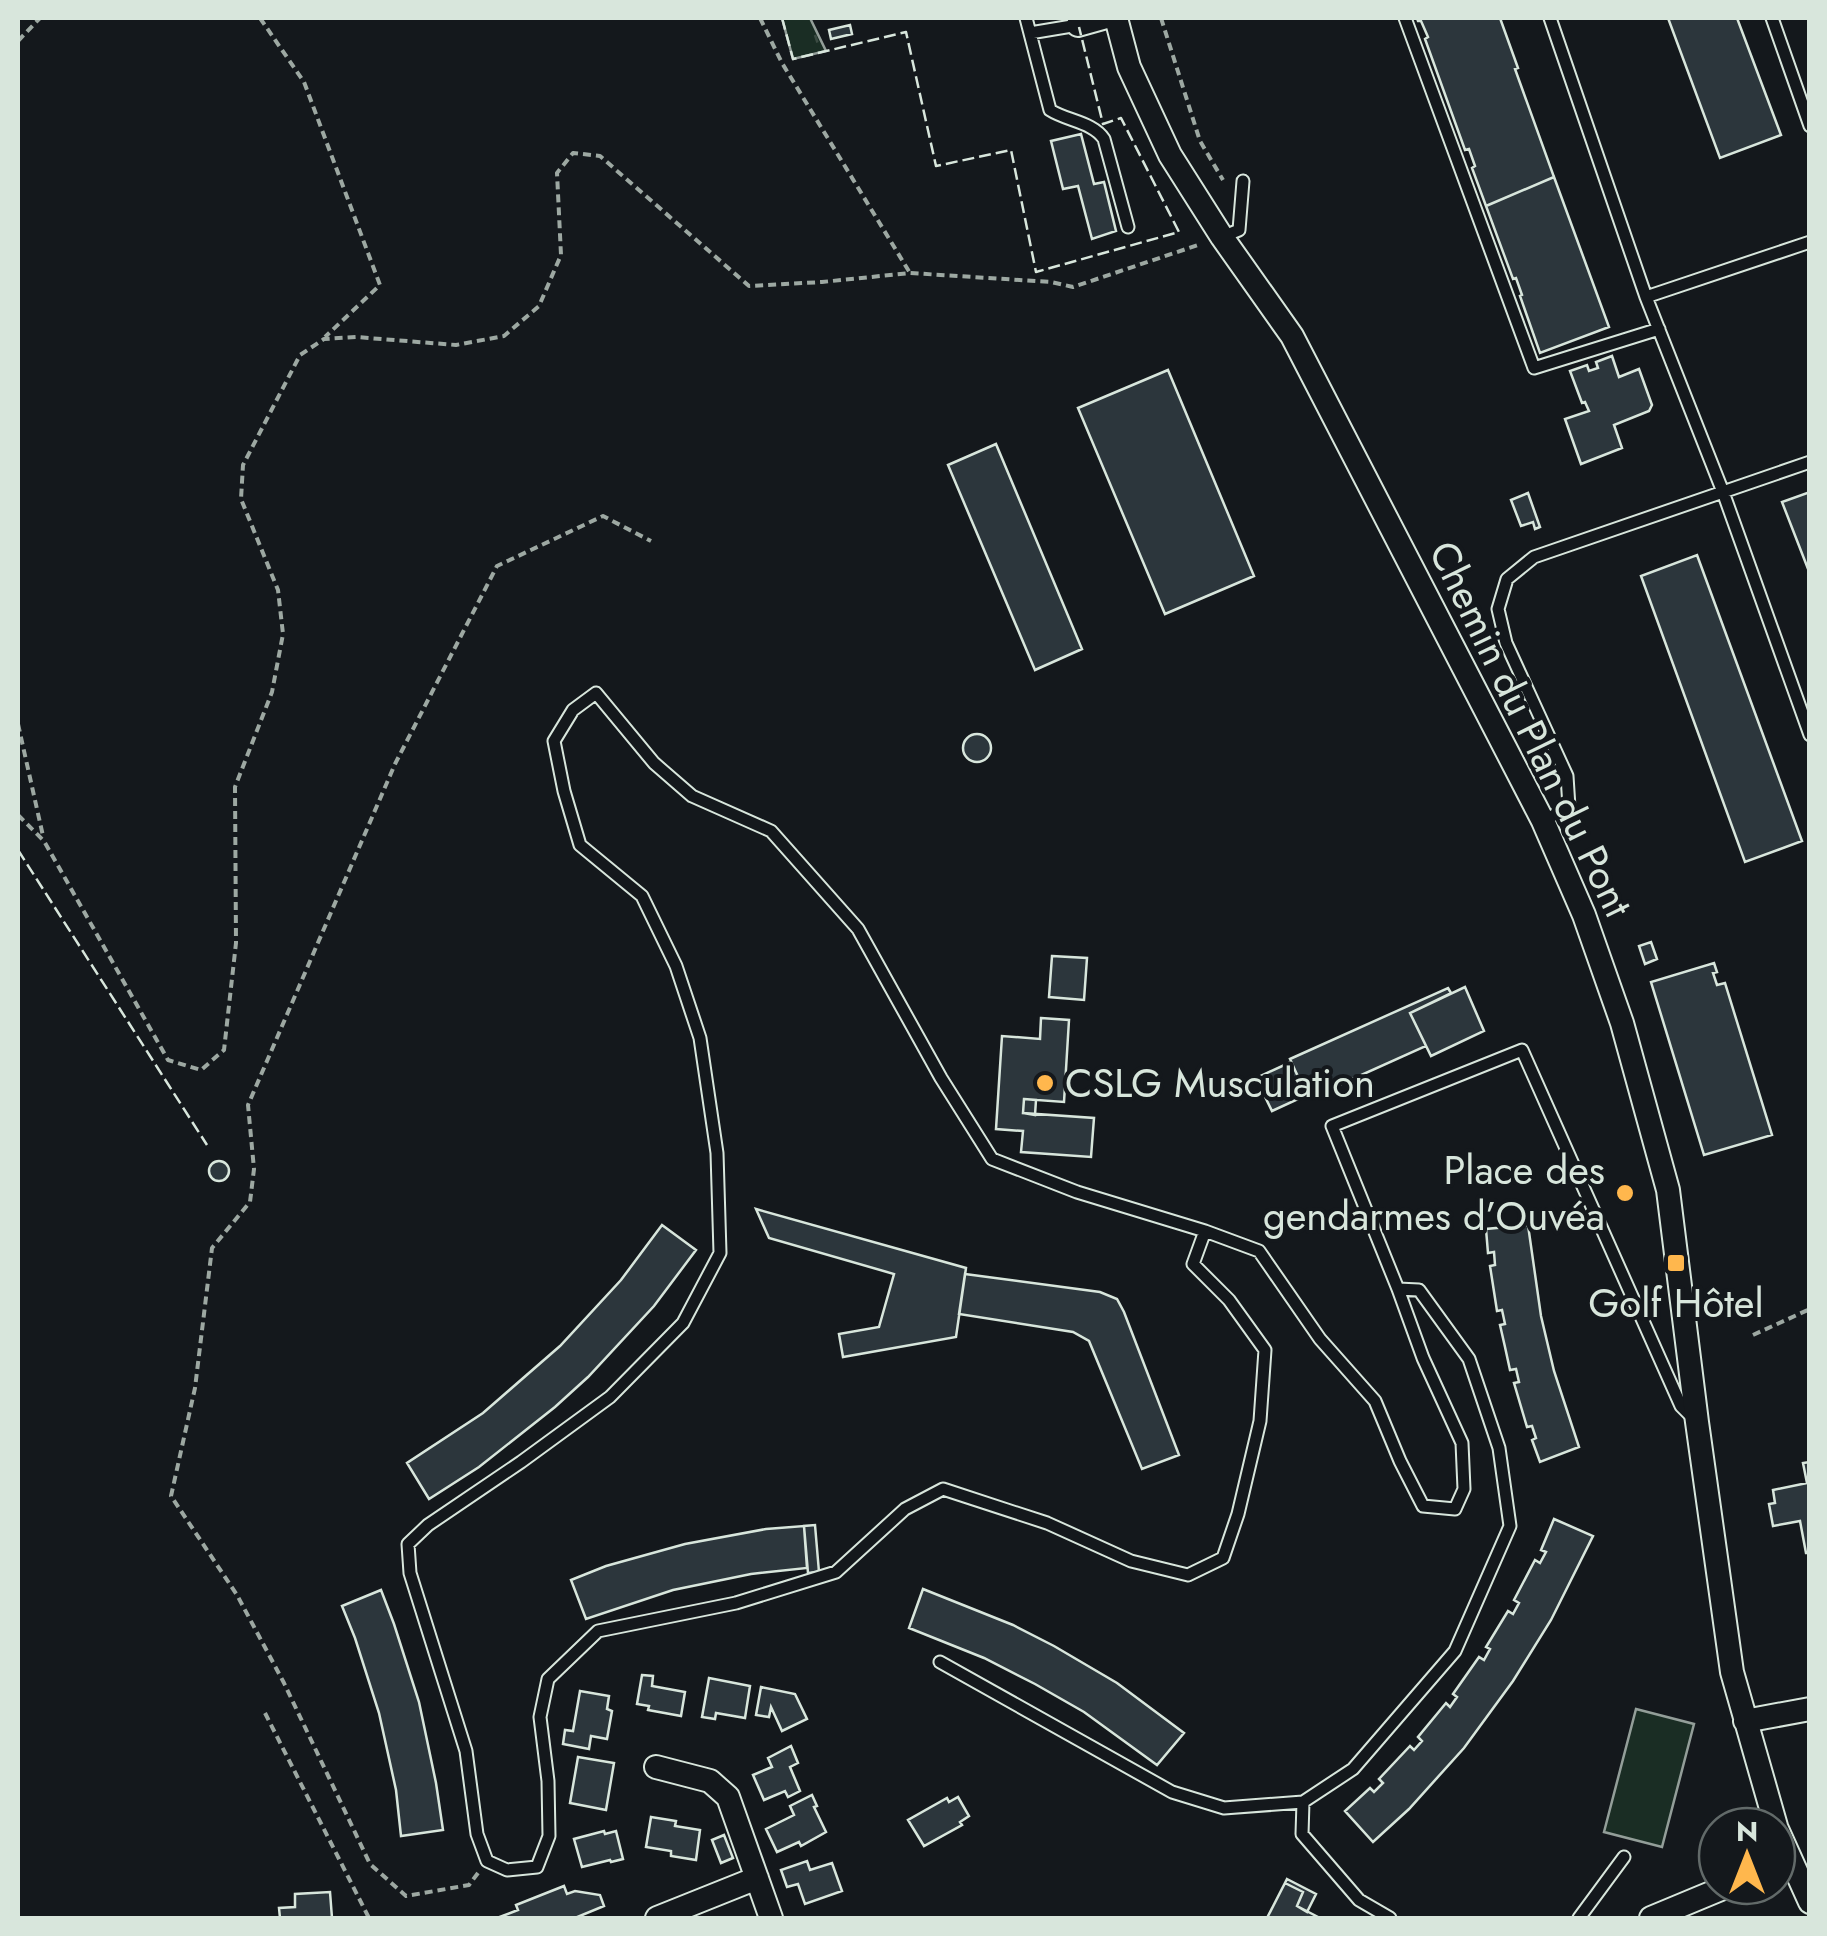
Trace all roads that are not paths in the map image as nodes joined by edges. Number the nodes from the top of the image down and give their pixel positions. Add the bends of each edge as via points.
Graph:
1 (1026, 18) edge
2 (1103, 18) edge
3 (1116, 18) edge
4 (1405, 18) edge
5 (1550, 18) edge
6 (1772, 18) edge
7 (1078, 24) joint
8 (1030, 33) junction
9 (1810, 126) edge
10 (1243, 181) dead end
11 (1128, 228) dead end
12 (1222, 237) junction
13 (1810, 242) edge
14 (1646, 296) junction
15 (1659, 328) junction
16 (1810, 462) edge
17 (1722, 492) junction
18 (1810, 735) edge
19 (1542, 821) junction
20 (1205, 1231) junction
21 (1398, 1289) junction
22 (1696, 1422) junction
23 (940, 1662) dead end
24 (1810, 1709) edge
25 (1745, 1722) junction
26 (656, 1766) dead end
27 (1303, 1802) junction
28 (1770, 1806) edge
29 (1624, 1857) dead end
30 (757, 1878) junction
31 (1697, 1899) edge
32 (658, 1918) edge
33 (771, 1918) edge
34 (1390, 1918) edge
35 (1579, 1918) edge
36 (1650, 1918) edge

1 - 8 lane
2 - 7 street
3 - 12 street, Chemin du Plan du Pont via 1129,67 1170,155
4 - 15 lane via 1534,368
5 - 14 lane
6 - 9 lane
7 - 8 lane
8 - 11 lane via 1050,110 1098,130 1104,139
10 - 12 lane via 1239,230
12 - 19 street, Chemin du Plan du Pont via 1292,336
13 - 14 lane
14 - 15 lane
15 - 17 lane
16 - 17 lane
17 - 18 lane
17 - 19 lane via 1534,558 1507,578 1498,608 1506,642 1568,776 1569,808
19 - 22 street, Chemin du Plan du Pont via 1622,1023 1668,1190
20 - 20 lane via 1193,1264 1265,1350 1260,1422 1222,1558 1188,1575 1131,1561 1047,1523 943,1489 906,1509 836,1572 736,1603 598,1631 548,1680 540,1717 549,1836 536,1867 507,1870 486,1861 466,1751 410,1573 408,1544 610,1397 682,1323 720,1253 717,1152 700,1038 676,966 642,896 580,845 554,741 574,710 596,693 654,763 692,796 770,831 858,929 992,1159
20 - 21 lane via 1258,1251 1375,1402 1423,1506 1454,1509 1464,1489 1462,1444
21 - 22 lane via 1332,1126 1522,1050 1681,1406
21 - 27 lane via 1418,1290 1469,1359 1499,1448 1510,1526 1454,1652 1353,1769
22 - 25 street, Chemin du Plan du Pont
23 - 27 lane via 1172,1792 1224,1808
24 - 25 street
25 - 28 street, Chemin du Plan du Pont
26 - 30 street via 710,1780 728,1797
27 - 34 lane via 1302,1834 1360,1900
29 - 35 lane
30 - 32 street
30 - 33 street
31 - 36 street

